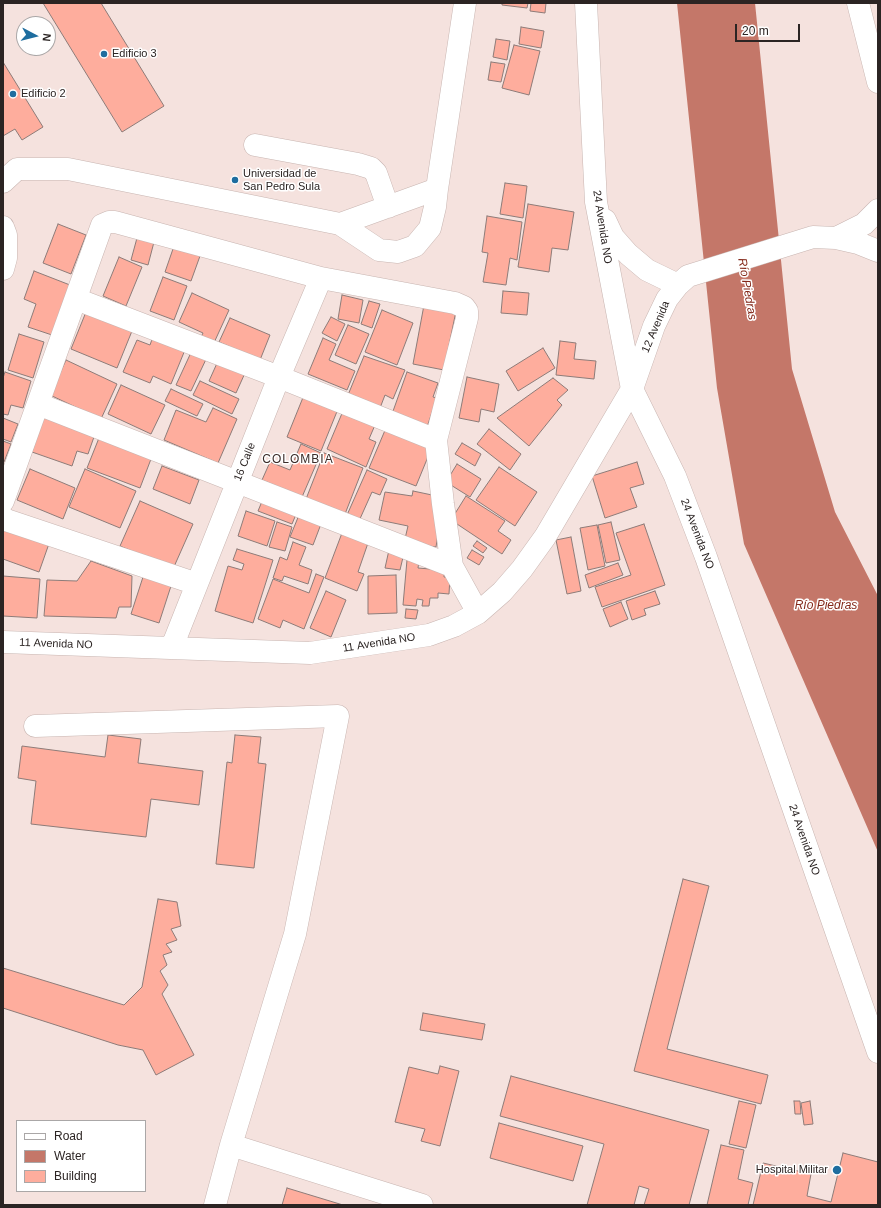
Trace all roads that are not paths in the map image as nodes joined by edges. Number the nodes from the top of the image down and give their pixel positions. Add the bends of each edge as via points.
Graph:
1 (464, 3) edge
2 (586, 3) edge
3 (858, 3) edge
4 (878, 82) edge
5 (255, 145) dead end
6 (3, 182) edge
7 (437, 189) junction
8 (596, 202) junction
9 (388, 206) junction
10 (878, 210) edge
11 (340, 224) junction
12 (3, 227) edge
13 (836, 238) junction
14 (878, 251) edge
15 (3, 269) edge
16 (321, 278) junction
17 (683, 281) junction
18 (76, 299) junction
19 (279, 377) junction
20 (632, 389) junction
21 (38, 404) junction
22 (436, 440) junction
23 (238, 482) junction
24 (3, 501) edge
25 (3, 517) edge
26 (452, 566) junction
27 (197, 584) junction
28 (478, 613) junction
29 (3, 642) edge
30 (172, 647) junction
31 (35, 726) dead end
32 (878, 1052) edge
33 (231, 1145) junction
34 (215, 1205) edge
35 (422, 1205) edge

1 - 7 street
2 - 8 street, 24 Avenida NO
3 - 4 street
5 - 9 street via 371,168 379,179
6 - 11 street via 17,169 68,169
7 - 9 street
7 - 11 street via 430,228 415,246 398,252 379,250
8 - 17 street via 613,237 628,254 647,270
8 - 20 street, 24 Avenida NO
9 - 11 street
10 - 13 street via 864,224
12 - 15 street via 6,235 6,258
13 - 14 street
13 - 17 street via 813,237
16 - 18 street via 109,222 102,225
16 - 19 street, 16 Calle
16 - 22 street via 455,303 464,307 467,318
17 - 20 street, 12 Avenida via 667,299 654,326
18 - 19 street
18 - 21 street
19 - 22 street
19 - 23 street, 16 Calle
20 - 28 street, 11 Avenida NO via 545,537 502,592
20 - 32 street, 24 Avenida NO via 675,476 706,557
21 - 23 street
21 - 24 street
22 - 26 street
23 - 26 street
23 - 27 street, 16 Calle
25 - 27 street
26 - 28 street
27 - 30 street, 16 Calle
28 - 30 street, 11 Avenida NO via 454,626 429,635 310,653
29 - 30 street, 11 Avenida NO
31 - 33 street via 338,716 295,934
33 - 34 street
33 - 35 street

